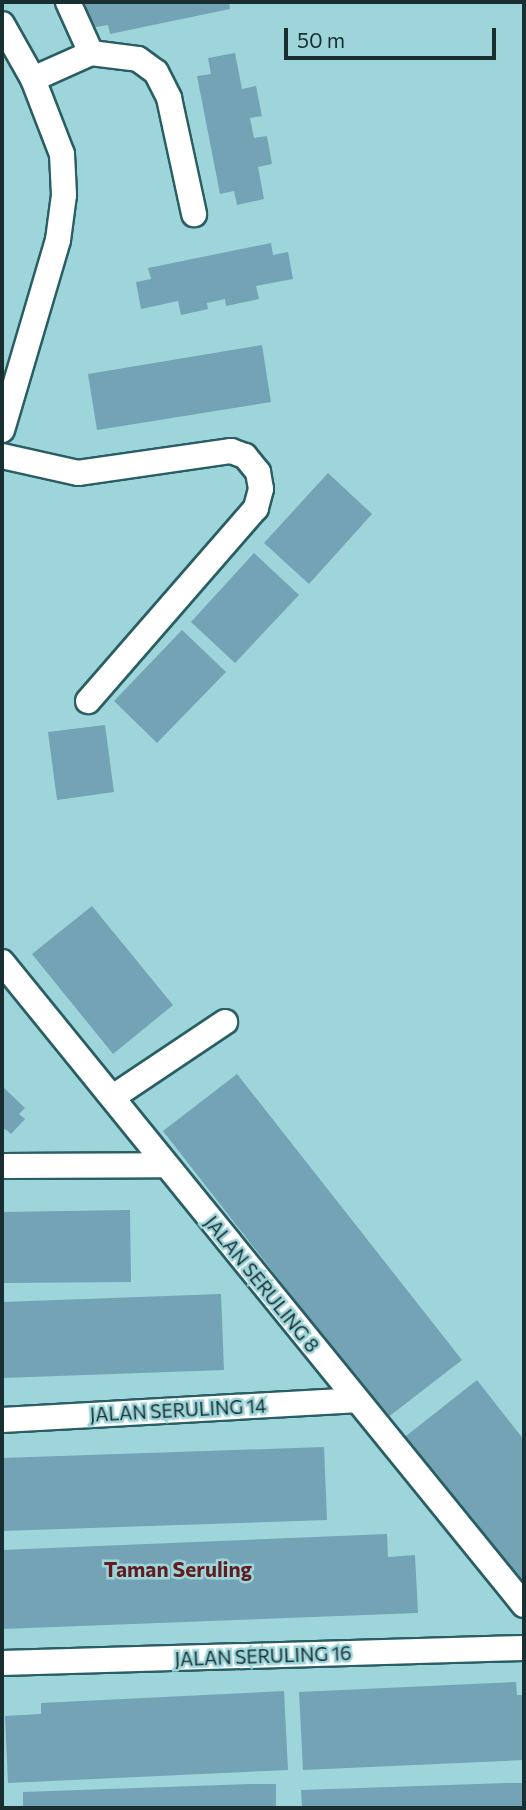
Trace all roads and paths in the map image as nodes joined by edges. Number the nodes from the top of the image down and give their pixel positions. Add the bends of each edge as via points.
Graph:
1 (68, 2) edge
2 (2, 24) edge
3 (91, 53) junction
4 (33, 79) junction
5 (194, 214) dead end
6 (2, 430) edge
7 (2, 456) edge
8 (88, 701) dead end
9 (2, 962) edge
10 (225, 1023) dead end
11 (113, 1097) junction
12 (166, 1165) junction
13 (2, 1166) edge
14 (355, 1400) junction
15 (2, 1420) edge
16 (524, 1605) edge
17 (524, 1648) edge
18 (2, 1663) edge

1 - 3 street
2 - 4 street
3 - 4 street
3 - 5 street via 138,59 156,72 169,98
4 - 6 street via 62,154 64,195 51,264
7 - 8 street via 78,473 231,451 245,456 258,471 261,489 256,508
9 - 11 street, JALAN SERULING 8
10 - 11 street
11 - 12 street, JALAN SERULING 8
12 - 13 street
12 - 14 street, JALAN SERULING 8
14 - 15 street, JALAN SERULING 14
14 - 16 street, JALAN SERULING 8
17 - 18 street, JALAN SERULING 16

